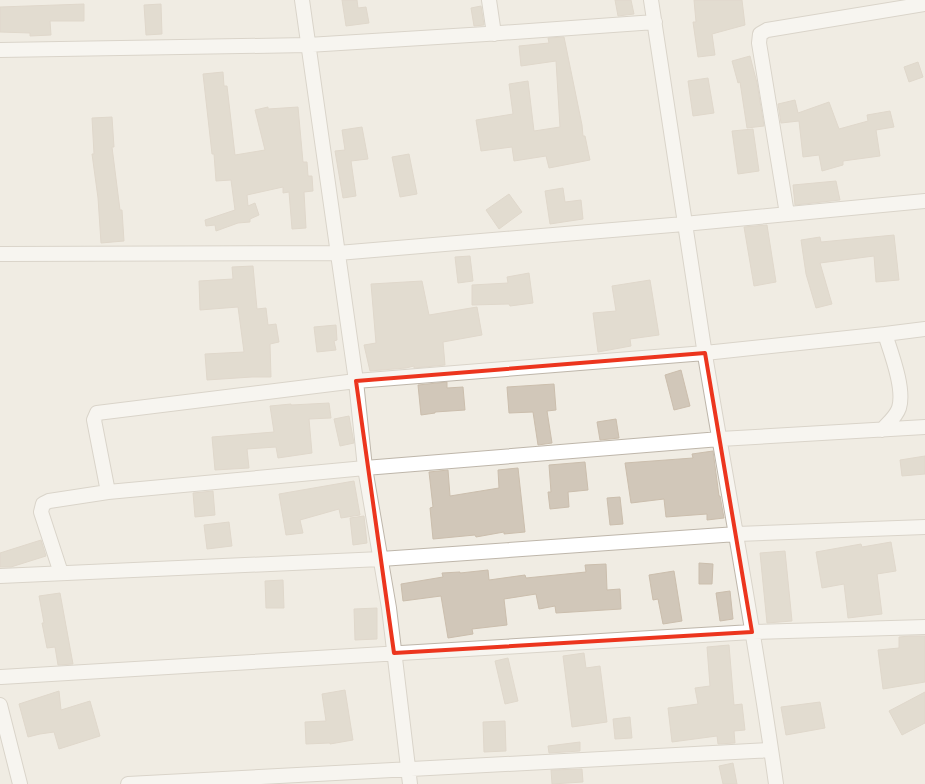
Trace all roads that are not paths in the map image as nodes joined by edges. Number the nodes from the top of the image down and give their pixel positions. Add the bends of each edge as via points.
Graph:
1 (302, 0) edge
2 (489, 0) edge
3 (651, 0) edge
4 (925, 4) edge
5 (655, 22) junction
6 (494, 34) junction
7 (308, 45) junction
8 (0, 50) edge
9 (925, 201) edge
10 (786, 214) junction
11 (684, 224) junction
12 (0, 254) edge
13 (338, 254) junction
14 (925, 329) edge
15 (885, 334) junction
16 (705, 354) junction
17 (356, 381) junction
18 (925, 427) edge
19 (882, 430) junction
20 (720, 439) junction
21 (366, 468) junction
22 (108, 492) junction
23 (925, 527) edge
24 (737, 534) junction
25 (381, 558) junction
26 (61, 573) junction
27 (0, 576) edge
28 (925, 627) edge
29 (752, 632) junction
30 (394, 653) junction
31 (0, 675) edge
32 (0, 705) edge
33 (771, 750) junction
34 (409, 777) edge
35 (20, 784) edge
36 (128, 784) edge
37 (776, 784) edge

1 - 7 street
2 - 6 street
3 - 5 street
4 - 10 street via 768,30 760,34
5 - 6 street
5 - 11 street
6 - 7 street
7 - 8 street
7 - 13 street
9 - 10 street
10 - 11 street
11 - 13 street
11 - 16 street
12 - 13 street
13 - 17 street
14 - 15 street
15 - 16 street
15 - 19 street via 900,388 899,407
16 - 17 street
16 - 20 street
17 - 21 street
17 - 22 street via 97,413 94,420
18 - 19 street
19 - 20 street
20 - 21 street
20 - 24 street
21 - 22 street
21 - 25 street
22 - 26 street via 43,504 41,512
23 - 24 street
24 - 25 street
24 - 29 street
25 - 26 street
25 - 30 street
26 - 27 street
28 - 29 street
29 - 30 street
29 - 33 street
30 - 31 street
30 - 34 street
32 - 35 street
33 - 34 street
33 - 37 street
34 - 36 street

